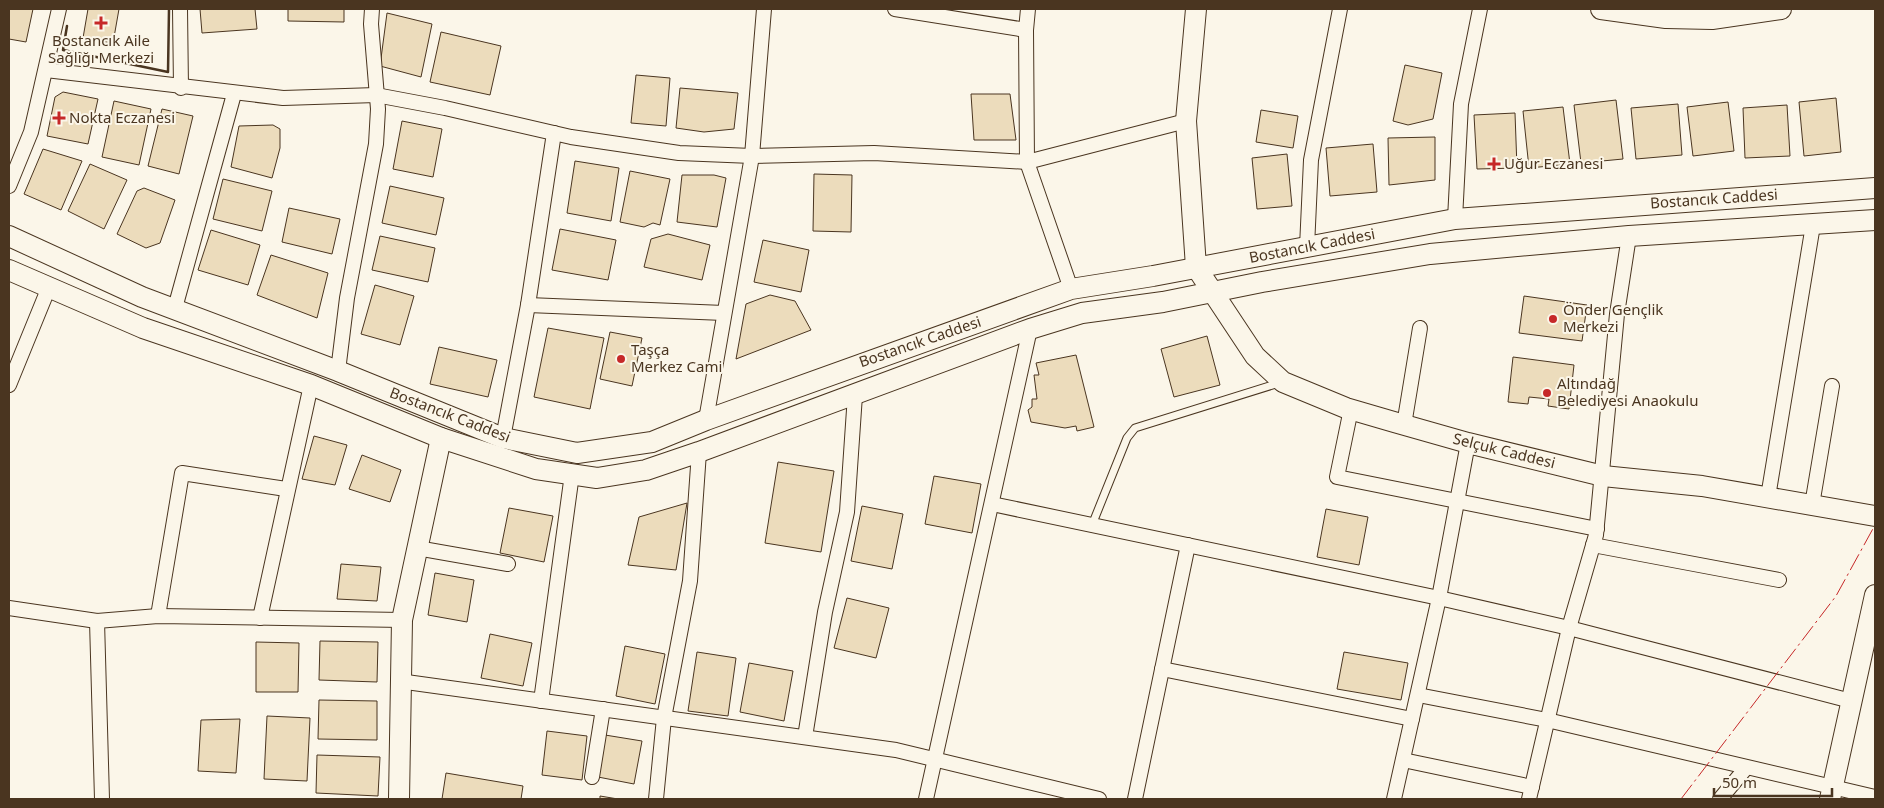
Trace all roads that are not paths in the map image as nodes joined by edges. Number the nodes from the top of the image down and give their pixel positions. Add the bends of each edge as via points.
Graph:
1 (60, 9) edge
2 (180, 9) edge
3 (372, 9) edge
4 (764, 9) edge
5 (895, 9) edge
6 (1028, 9) edge
7 (1196, 9) edge
8 (1340, 9) edge
9 (1480, 9) edge
10 (1601, 9) edge
11 (1781, 9) edge
12 (1026, 30) junction
13 (46, 70) junction
14 (181, 88) junction
15 (234, 94) junction
16 (376, 95) junction
17 (1186, 121) junction
18 (554, 133) junction
19 (752, 156) junction
20 (1027, 162) junction
21 (9, 186) edge
22 (1875, 188) edge
23 (1455, 219) junction
24 (1875, 220) edge
25 (1814, 225) junction
26 (9, 236) edge
27 (1629, 236) junction
28 (1307, 247) junction
29 (1196, 267) junction
30 (9, 270) edge
31 (50, 287) junction
32 (1071, 289) junction
33 (1212, 292) junction
34 (528, 306) junction
35 (175, 308) junction
36 (724, 313) junction
37 (1420, 328) dead end
38 (1030, 329) junction
39 (338, 371) junction
40 (1283, 382) junction
41 (9, 384) edge
42 (311, 385) junction
43 (1832, 386) dead end
44 (855, 395) junction
45 (1351, 409) junction
46 (706, 420) junction
47 (1404, 425) junction
48 (441, 438) junction
49 (503, 438) junction
50 (1468, 443) junction
51 (700, 452) junction
52 (572, 474) junction
53 (1603, 476) junction
54 (286, 489) junction
55 (1768, 497) junction
56 (1456, 500) junction
57 (992, 504) junction
58 (1812, 505) junction
59 (1875, 516) edge
60 (1092, 525) junction
61 (1597, 529) junction
62 (1593, 545) junction
63 (1188, 546) junction
64 (417, 548) junction
65 (508, 564) dead end
66 (1779, 580) dead end
67 (1875, 595) edge
68 (1439, 598) junction
69 (9, 608) edge
70 (158, 616) junction
71 (260, 618) junction
72 (402, 620) junction
73 (97, 621) junction
74 (1872, 626) edge
75 (1569, 628) junction
76 (1162, 669) junction
77 (399, 681) junction
78 (1418, 695) junction
79 (541, 701) junction
80 (1851, 701) junction
81 (603, 710) junction
82 (664, 718) junction
83 (1412, 719) junction
84 (1548, 720) junction
85 (805, 737) junction
86 (935, 759) junction
87 (1403, 760) junction
88 (1746, 768) junction
89 (592, 777) dead end
90 (1531, 793) edge
91 (1831, 794) edge
92 (1875, 798) edge
93 (102, 799) edge
94 (399, 799) edge
95 (656, 799) edge
96 (926, 799) edge
97 (1099, 799) edge
98 (1134, 799) edge
99 (1394, 799) edge
100 (1720, 799) edge

1 - 13 street
2 - 14 street
3 - 16 street
4 - 19 street
5 - 12 street
6 - 12 street
7 - 17 main road
8 - 28 street via 1311,160
9 - 23 street via 1461,104
10 - 11 main road via 1666,18 1712,19
12 - 20 street
13 - 14 street
13 - 21 street via 32,132
14 - 15 street
15 - 16 street via 283,98
15 - 35 street
16 - 18 street
16 - 39 street via 378,109 373,168 347,298
17 - 20 street
17 - 29 main road
18 - 19 street via 679,153
18 - 34 street
19 - 20 street via 874,153
19 - 36 street
20 - 32 street
22 - 23 main road, Bostancık Caddesi
23 - 28 main road, Bostancık Caddesi
24 - 25 main road, Bostancık Caddesi
25 - 27 main road, Bostancık Caddesi
25 - 55 street
26 - 35 main road, Bostancık Caddesi via 142,297
27 - 33 main road, Bostancık Caddesi via 1430,254
27 - 53 street via 1618,314
28 - 29 main road, Bostancık Caddesi
29 - 32 main road, Bostancık Caddesi
29 - 33 main road, Selçuk Caddesi
30 - 31 main road, Bostancık Caddesi
31 - 41 street
31 - 42 main road, Bostancık Caddesi via 143,328
32 - 46 main road, Bostancık Caddesi
33 - 38 main road, Bostancık Caddesi via 1082,314
33 - 40 main road, Selçuk Caddesi via 1255,356
34 - 36 street
34 - 49 street
35 - 39 main road, Bostancık Caddesi
36 - 46 street
37 - 47 street
38 - 44 main road, Bostancık Caddesi
38 - 57 street
39 - 49 main road, Bostancık Caddesi
40 - 45 main road, Selçuk Caddesi
40 - 60 lane via 1135,428 1127,438
42 - 48 main road, Bostancık Caddesi
42 - 54 street
43 - 58 street
44 - 51 main road, Bostancık Caddesi
44 - 85 street via 848,512 825,612
45 - 47 main road, Selçuk Caddesi
45 - 56 street via 1337,477
46 - 49 main road, Bostancık Caddesi via 652,442 577,453
47 - 50 main road, Selçuk Caddesi
48 - 52 main road, Bostancık Caddesi via 536,468
48 - 64 main road
50 - 53 main road, Selçuk Caddesi
50 - 56 street
51 - 52 main road, Bostancık Caddesi via 646,470 597,478
51 - 82 street via 690,581
52 - 79 street
53 - 55 main road, Selçuk Caddesi via 1702,486
53 - 61 street
54 - 70 street via 182,474
54 - 71 street
55 - 58 main road, Selçuk Caddesi
56 - 61 street
56 - 68 street
57 - 60 street
57 - 86 street
58 - 59 main road, Selçuk Caddesi
60 - 63 street
61 - 62 street
62 - 66 street
62 - 75 street
63 - 68 street
63 - 76 street
64 - 65 street
64 - 72 main road
67 - 74 main road
68 - 75 street
68 - 78 street
69 - 73 street
70 - 71 street
70 - 73 street
71 - 72 street
72 - 77 main road
73 - 93 street
74 - 80 main road
75 - 80 street
75 - 84 street
76 - 83 street
76 - 98 street
77 - 79 street
77 - 94 main road
78 - 83 street
78 - 84 street
79 - 81 street
80 - 91 main road
81 - 82 street
81 - 89 street
82 - 85 street
82 - 95 street
83 - 87 street
84 - 88 street
84 - 90 street
85 - 86 street
86 - 96 street
86 - 97 street
87 - 90 street
87 - 99 street
88 - 91 street
88 - 100 street
91 - 92 street

